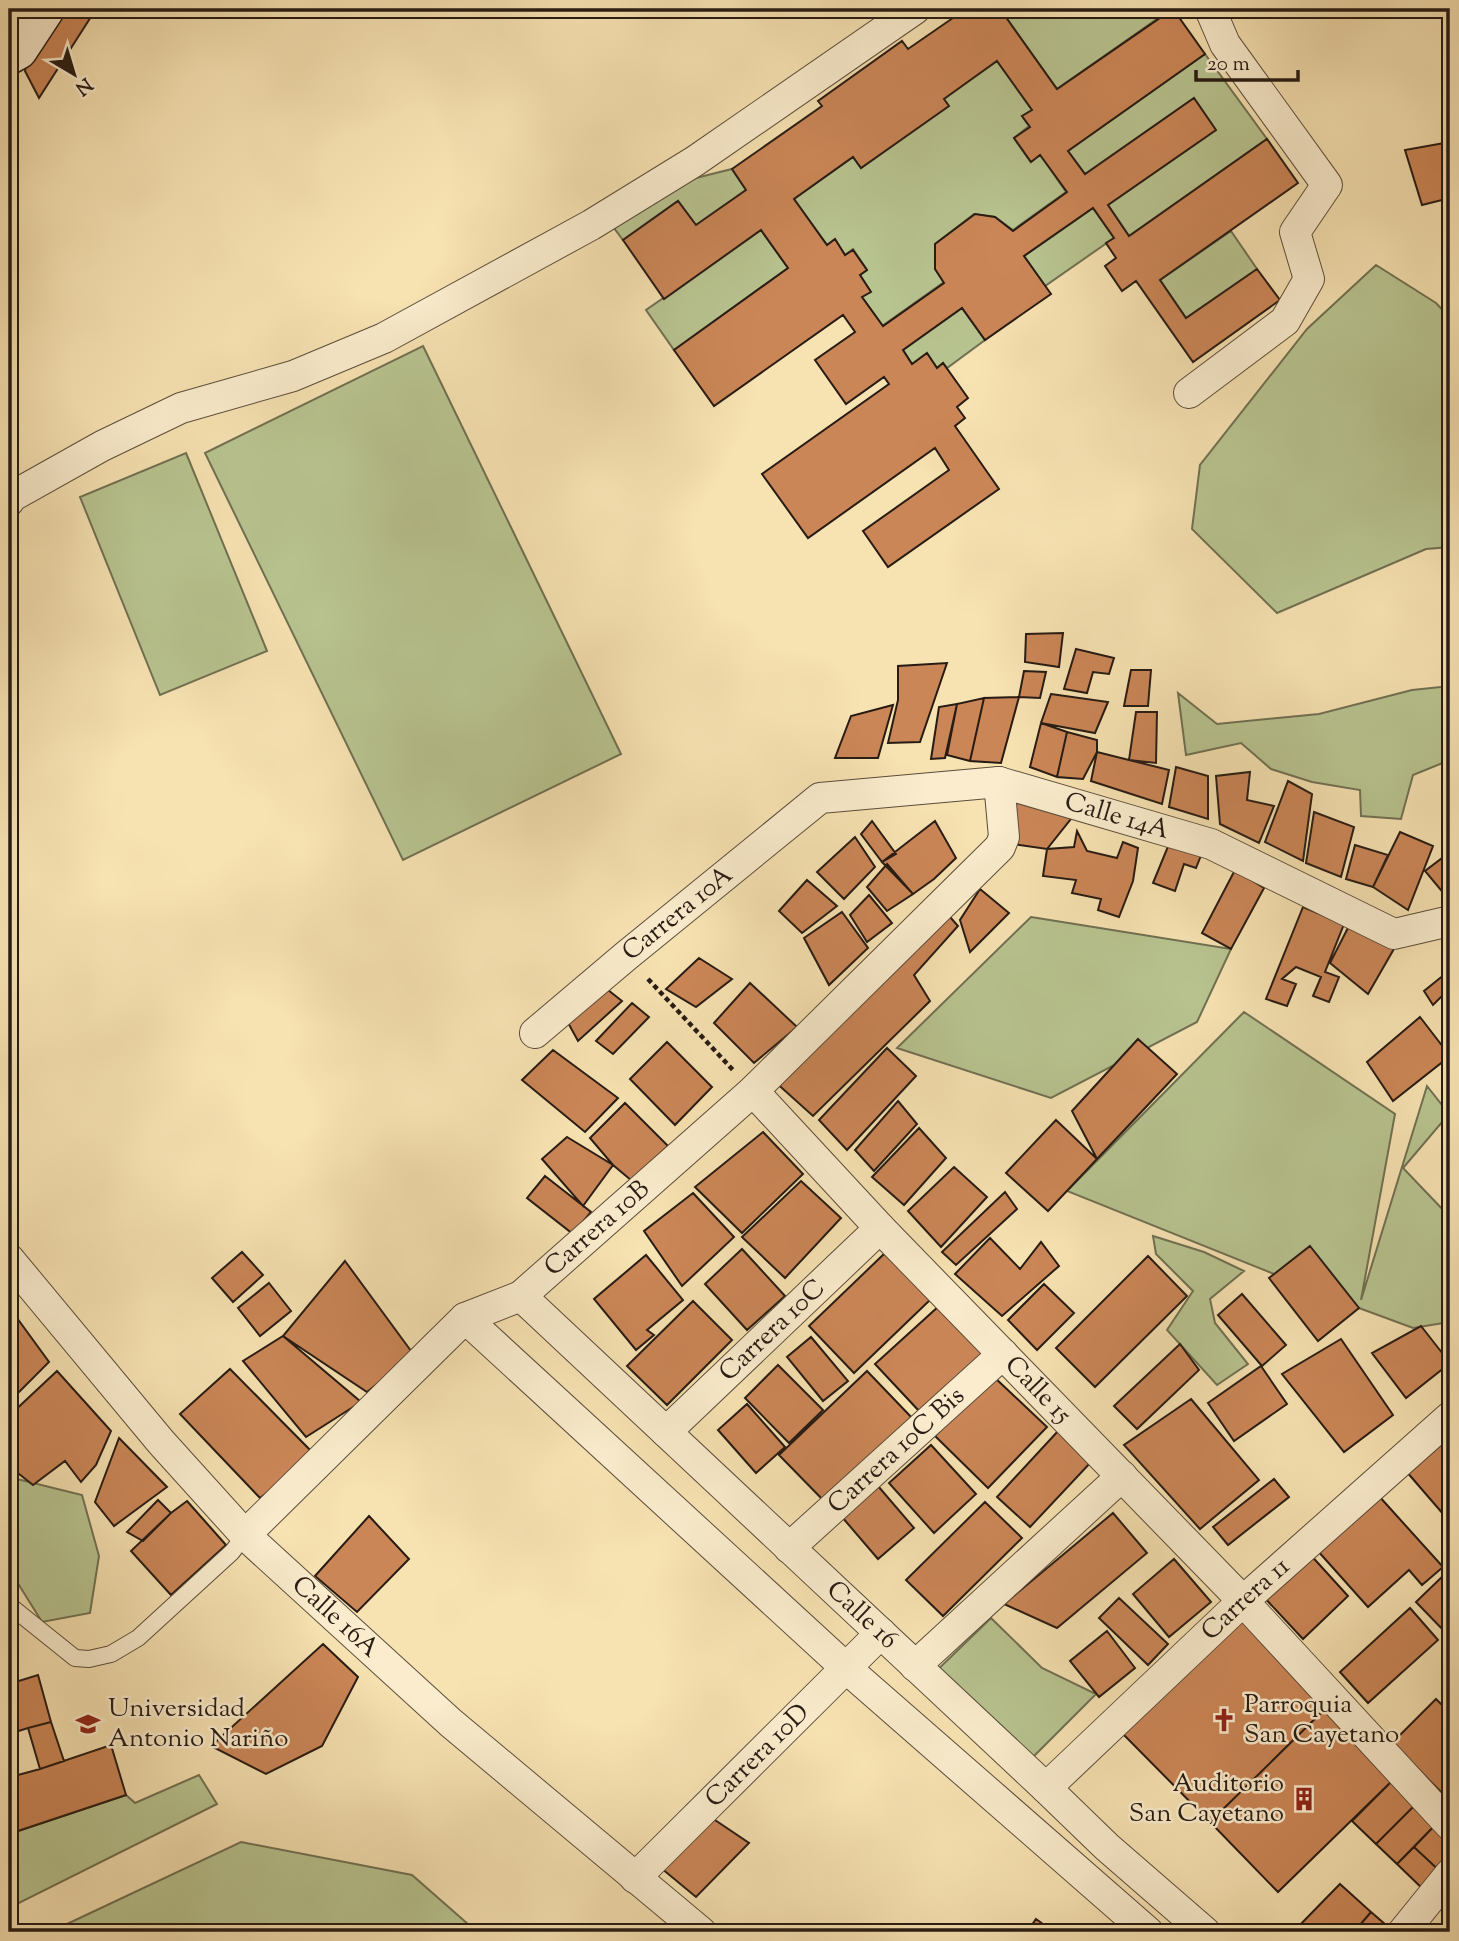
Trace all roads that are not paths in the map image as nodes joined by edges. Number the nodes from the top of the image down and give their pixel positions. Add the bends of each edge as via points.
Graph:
1 (45, 9) edge
2 (915, 9) edge
3 (1210, 9) edge
4 (9, 55) edge
5 (1189, 393) dead end
6 (9, 501) edge
7 (999, 782) junction
8 (820, 798) joint
9 (1450, 921) edge
10 (535, 1033) dead end
11 (753, 1091) junction
12 (880, 1228) junction
13 (9, 1259) edge
14 (521, 1296) junction
15 (465, 1318) junction
16 (1003, 1354) junction
17 (1450, 1417) edge
18 (666, 1432) junction
19 (1122, 1476) junction
20 (244, 1535) junction
21 (789, 1548) junction
22 (1243, 1601) junction
23 (9, 1605) edge
24 (881, 1633) junction
25 (915, 1666) junction
26 (846, 1668) junction
27 (1046, 1788) junction
28 (1450, 1825) edge
29 (1107, 1847) junction
30 (1450, 1874) edge
31 (1081, 1875) junction
32 (635, 1878) junction
33 (701, 1932) edge
34 (1148, 1932) edge
35 (1205, 1932) edge
36 (1403, 1932) edge

1 - 4 street via 18,50
2 - 6 street via 695,161 477,288 384,338 293,376 181,408 102,446
3 - 5 street via 1225,44 1328,185 1295,232 1309,279 1285,321
7 - 8 street, Calle 14A
7 - 9 street, Calle 14A via 1211,844 1394,934
7 - 11 street, Carrera 10B via 1004,837 1000,847
8 - 10 street, Carrera 10A
11 - 12 street, Calle 15
11 - 14 street, Carrera 10B
12 - 16 street, Calle 15
12 - 18 street, Carrera 10C
13 - 20 street, Calle 16A
14 - 15 street, Carrera 10B
14 - 18 street, Calle 16
15 - 20 street, Carrera 10B
15 - 26 street, Calle 16
16 - 19 street, Calle 15
16 - 21 street, Carrera 10C Bis
17 - 22 street, Carrera 11
18 - 21 street, Calle 16
19 - 22 street, Calle 15
19 - 25 street
20 - 23 lane, Carrera 10B via 232,1552 138,1638 111,1654 75,1658
20 - 32 street, Calle 16A via 451,1723
21 - 24 street, Calle 16
22 - 27 street, Carrera 11
22 - 28 street, Calle 15
24 - 25 street, Calle 16
24 - 26 street, Carrera 10D
25 - 27 street, Calle 16
26 - 31 street, Calle 16
26 - 32 street, Carrera 10D
27 - 29 street, Calle 16
29 - 31 street
29 - 35 street, Calle 16
30 - 36 street
31 - 34 street, Calle 16
32 - 33 street, Calle 16A

